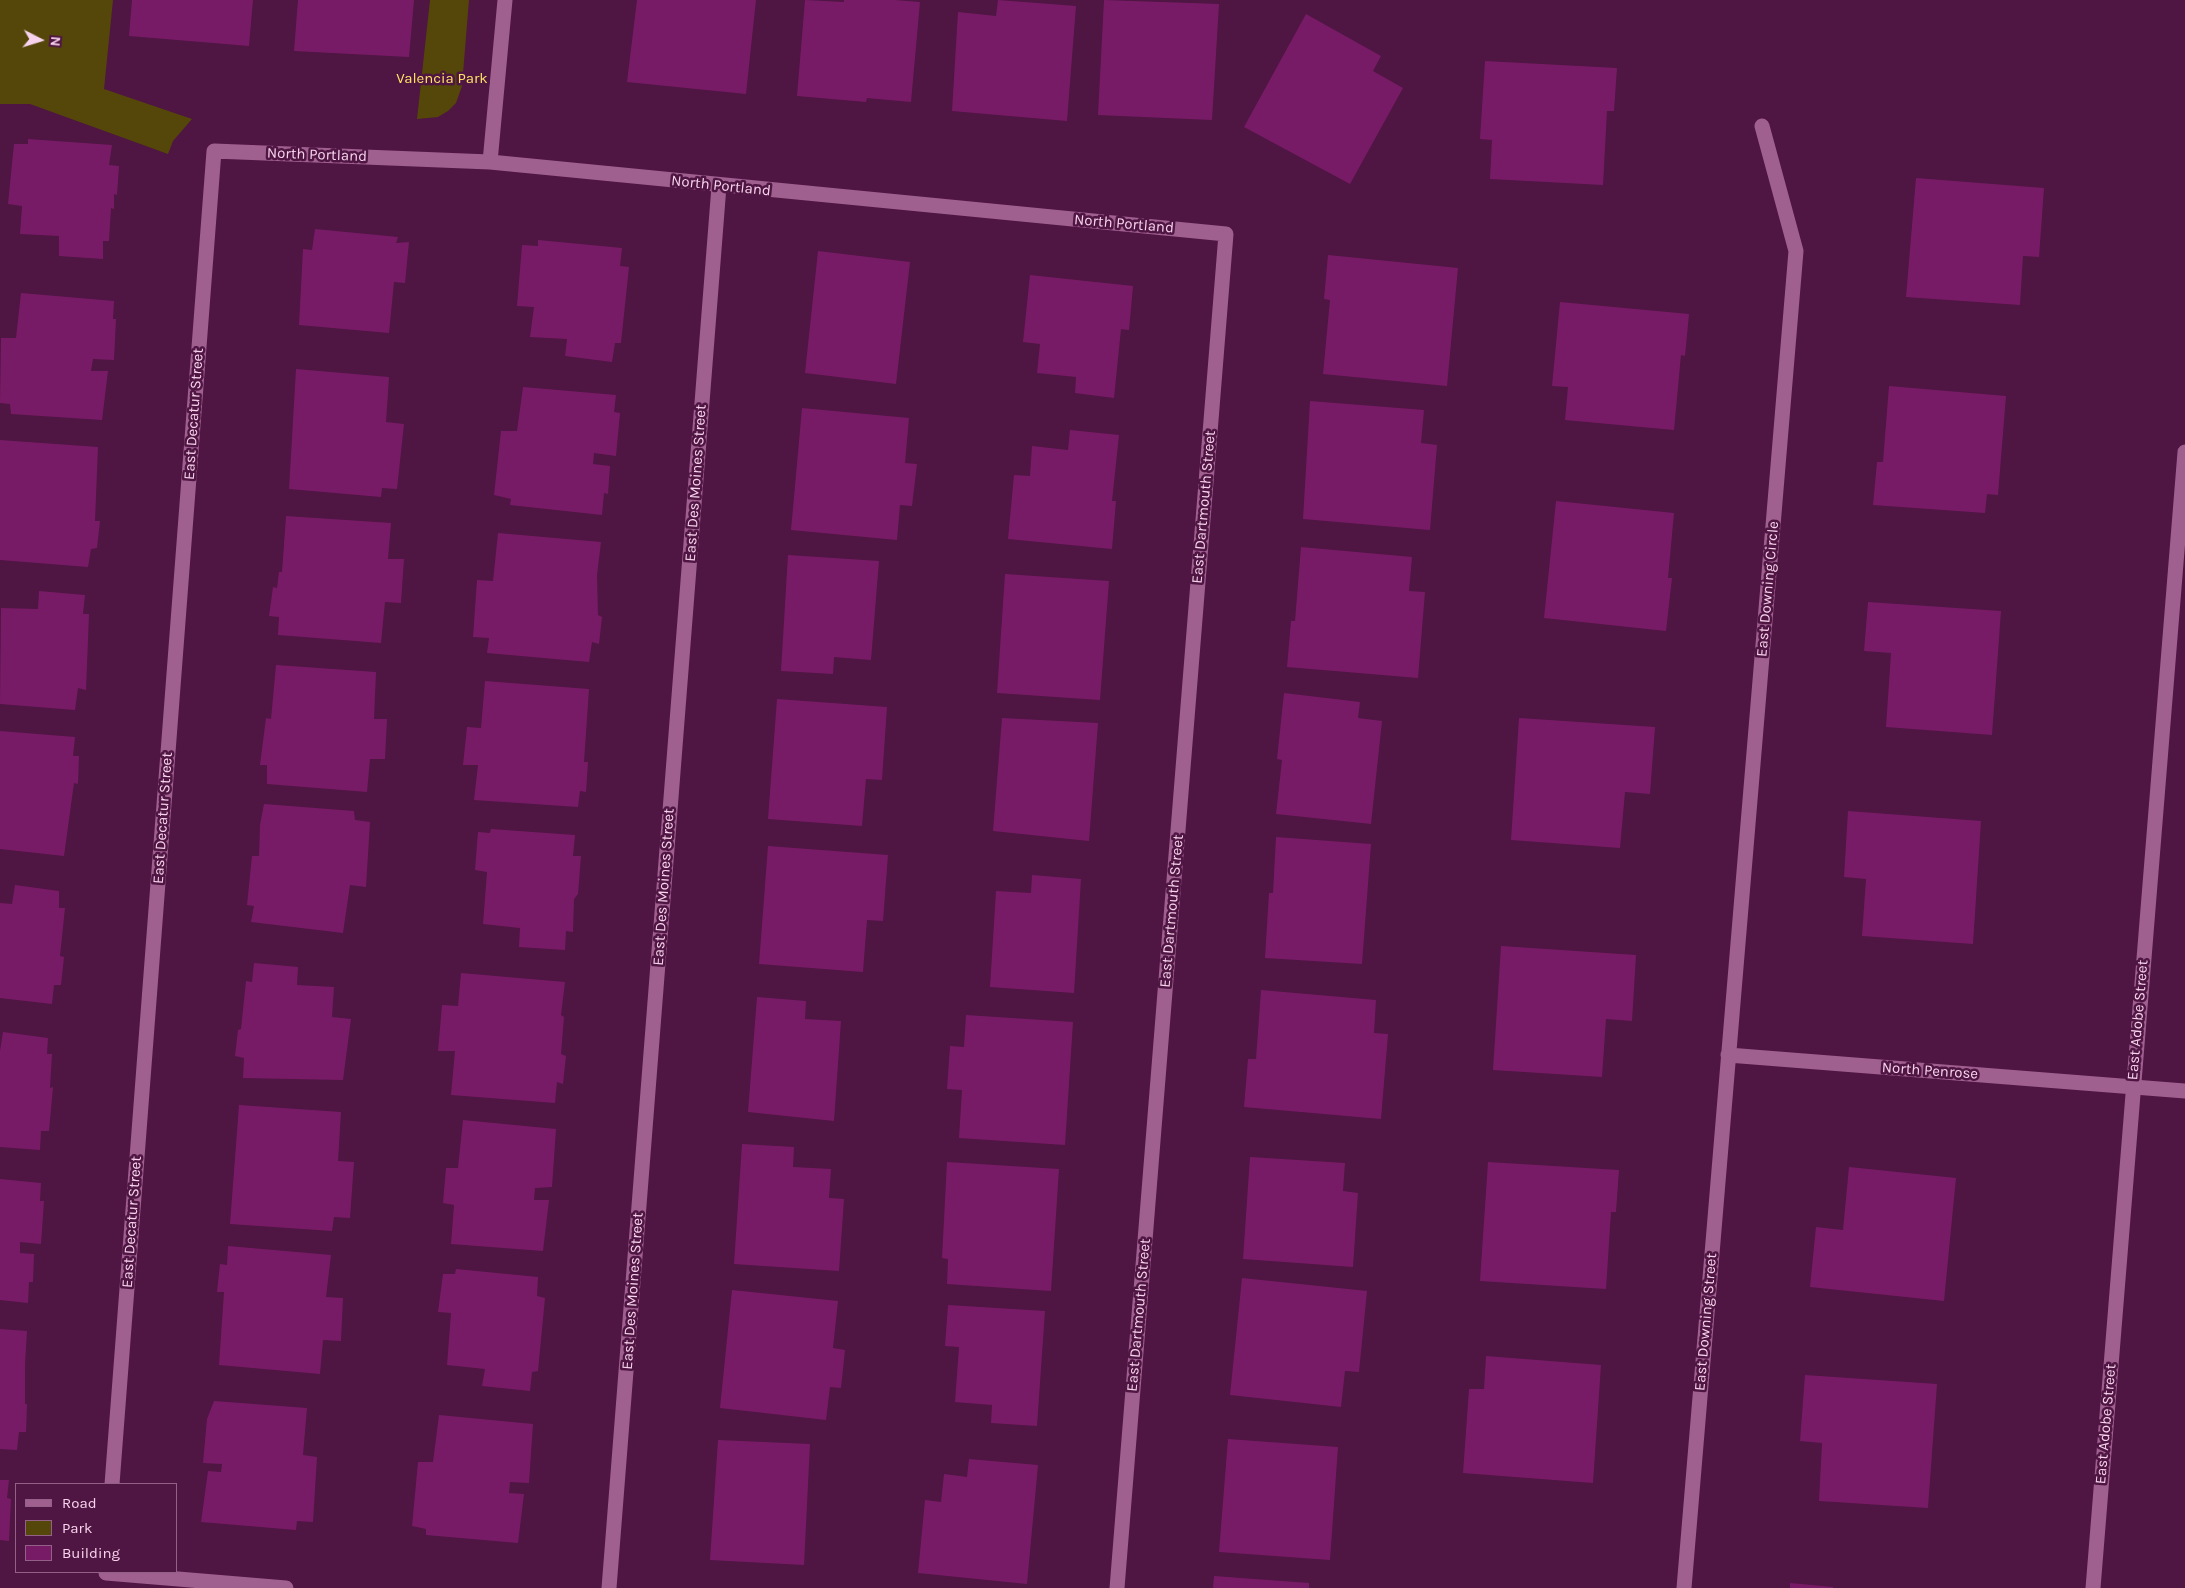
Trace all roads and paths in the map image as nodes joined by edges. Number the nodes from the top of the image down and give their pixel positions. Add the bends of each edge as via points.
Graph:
1 (505, 0) edge
2 (1762, 126) dead end
3 (214, 151) joint
4 (490, 162) junction
5 (719, 186) junction
6 (1226, 234) joint
7 (2185, 452) edge
8 (2183, 512) edge
9 (1728, 1056) junction
10 (2132, 1087) junction
11 (2185, 1090) edge
12 (112, 1483) edge
13 (106, 1573) edge
14 (286, 1588) edge
15 (609, 1588) edge
16 (1117, 1588) edge
17 (1684, 1588) edge
18 (2093, 1588) edge

1 - 4 street
2 - 9 street, East Downing Circle via 1796,251
3 - 4 street, North Portland
3 - 12 street, East Decatur Street
4 - 5 street, North Portland
5 - 6 street, North Portland
5 - 15 street, East Des Moines Street
6 - 16 street, East Dartmouth Street
7 - 8 street, East Adobe Street
8 - 10 street, East Adobe Street
9 - 10 street, North Penrose
9 - 17 street, East Downing Street
10 - 11 street, North Penrose
10 - 18 street, East Adobe Street
13 - 14 street

